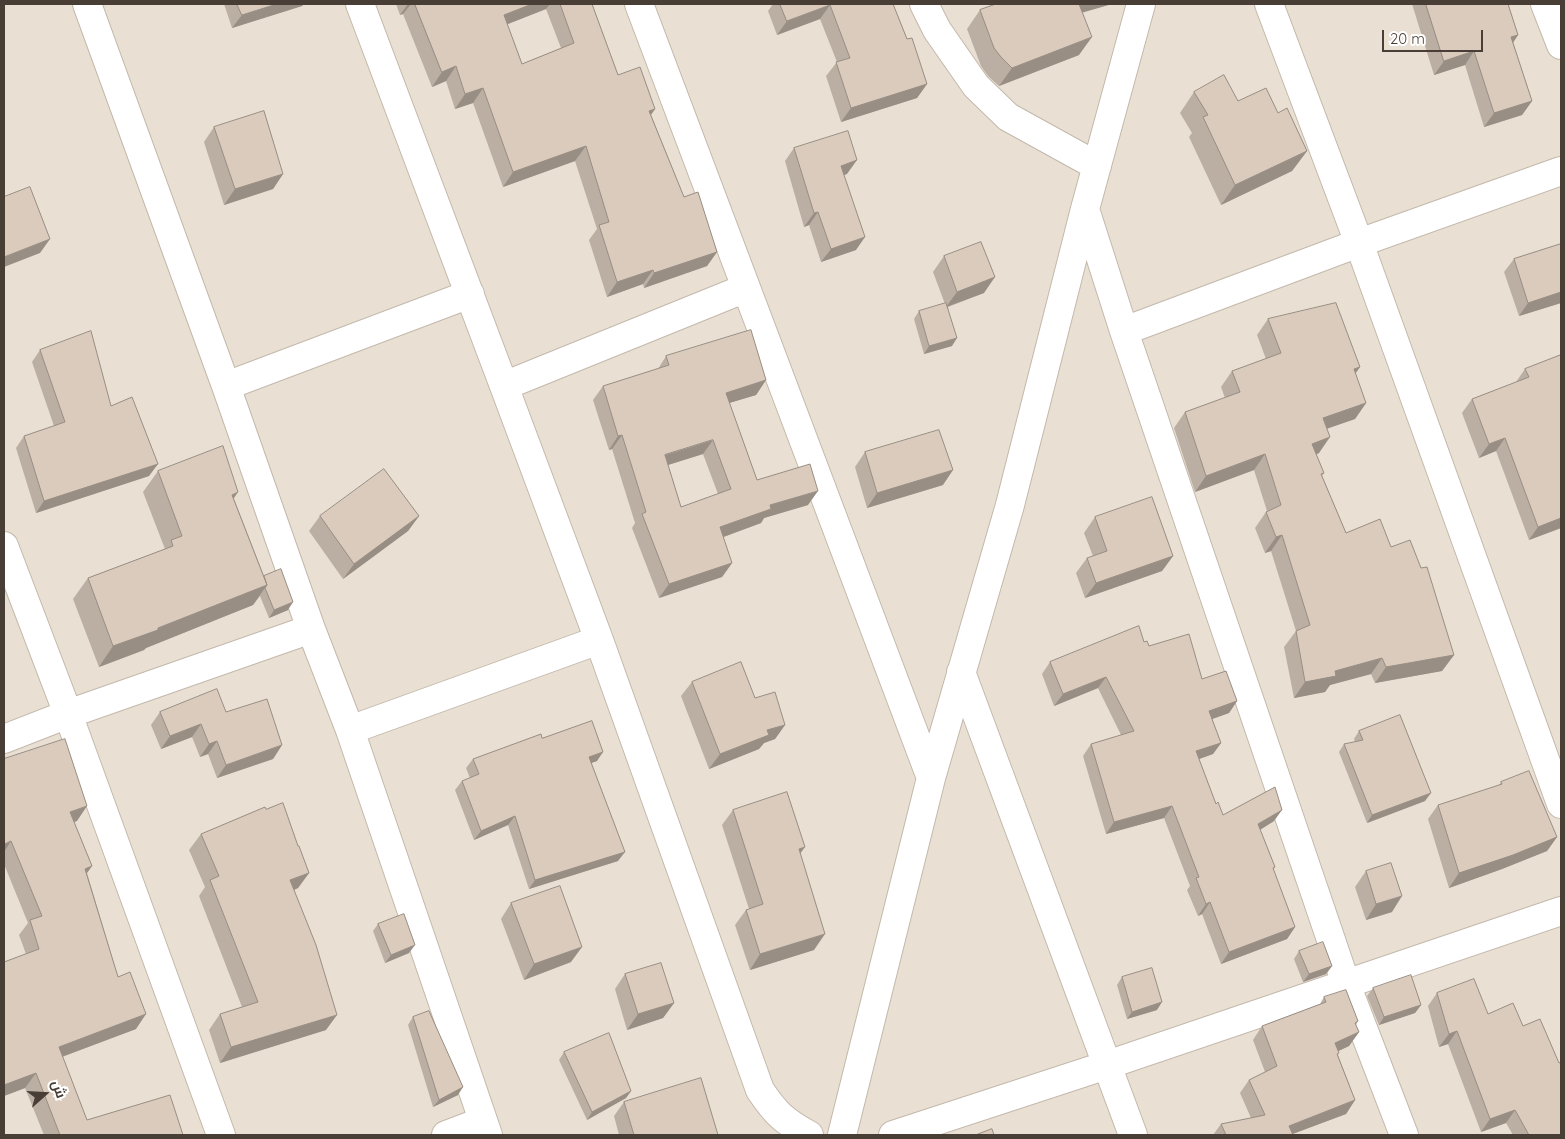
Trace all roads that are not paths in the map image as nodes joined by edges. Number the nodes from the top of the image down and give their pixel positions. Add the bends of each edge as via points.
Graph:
1 (87, 4) edge
2 (360, 4) edge
3 (639, 4) edge
4 (924, 4) edge
5 (1141, 4) edge
6 (1269, 4) edge
7 (1545, 4) edge
8 (1561, 46) edge
9 (1097, 166) junction
10 (1561, 171) edge
11 (1085, 209) junction
12 (1359, 243) junction
13 (746, 288) junction
14 (470, 294) junction
15 (1124, 331) junction
16 (226, 386) junction
17 (504, 386) junction
18 (4, 546) edge
19 (312, 630) junction
20 (598, 640) junction
21 (961, 672) junction
22 (68, 714) junction
23 (350, 730) junction
24 (4, 739) edge
25 (931, 778) junction
26 (1561, 804) edge
27 (1561, 911) edge
28 (1346, 984) junction
29 (1107, 1065) junction
30 (485, 1128) edge
31 (221, 1135) edge
32 (446, 1135) edge
33 (809, 1135) edge
34 (842, 1135) edge
35 (893, 1135) edge
36 (1133, 1135) edge
37 (1404, 1135) edge

1 - 16 street
2 - 14 street
3 - 13 street
4 - 9 street via 937,30 976,86 1008,117
5 - 9 street
6 - 12 street
7 - 8 street
9 - 11 street
10 - 12 street
11 - 15 street
11 - 21 street via 1010,505
12 - 15 street
12 - 26 street
13 - 17 street
13 - 25 street
14 - 16 street
14 - 17 street
15 - 28 street
16 - 19 street
17 - 20 street
18 - 22 street
19 - 22 street
19 - 23 street
20 - 23 street
20 - 33 street via 760,1090 774,1111 791,1126
21 - 25 street
21 - 29 street
22 - 24 street
22 - 31 street
23 - 30 street
25 - 34 street
27 - 28 street
28 - 29 street
28 - 37 street
29 - 35 street
29 - 36 street
30 - 32 street

